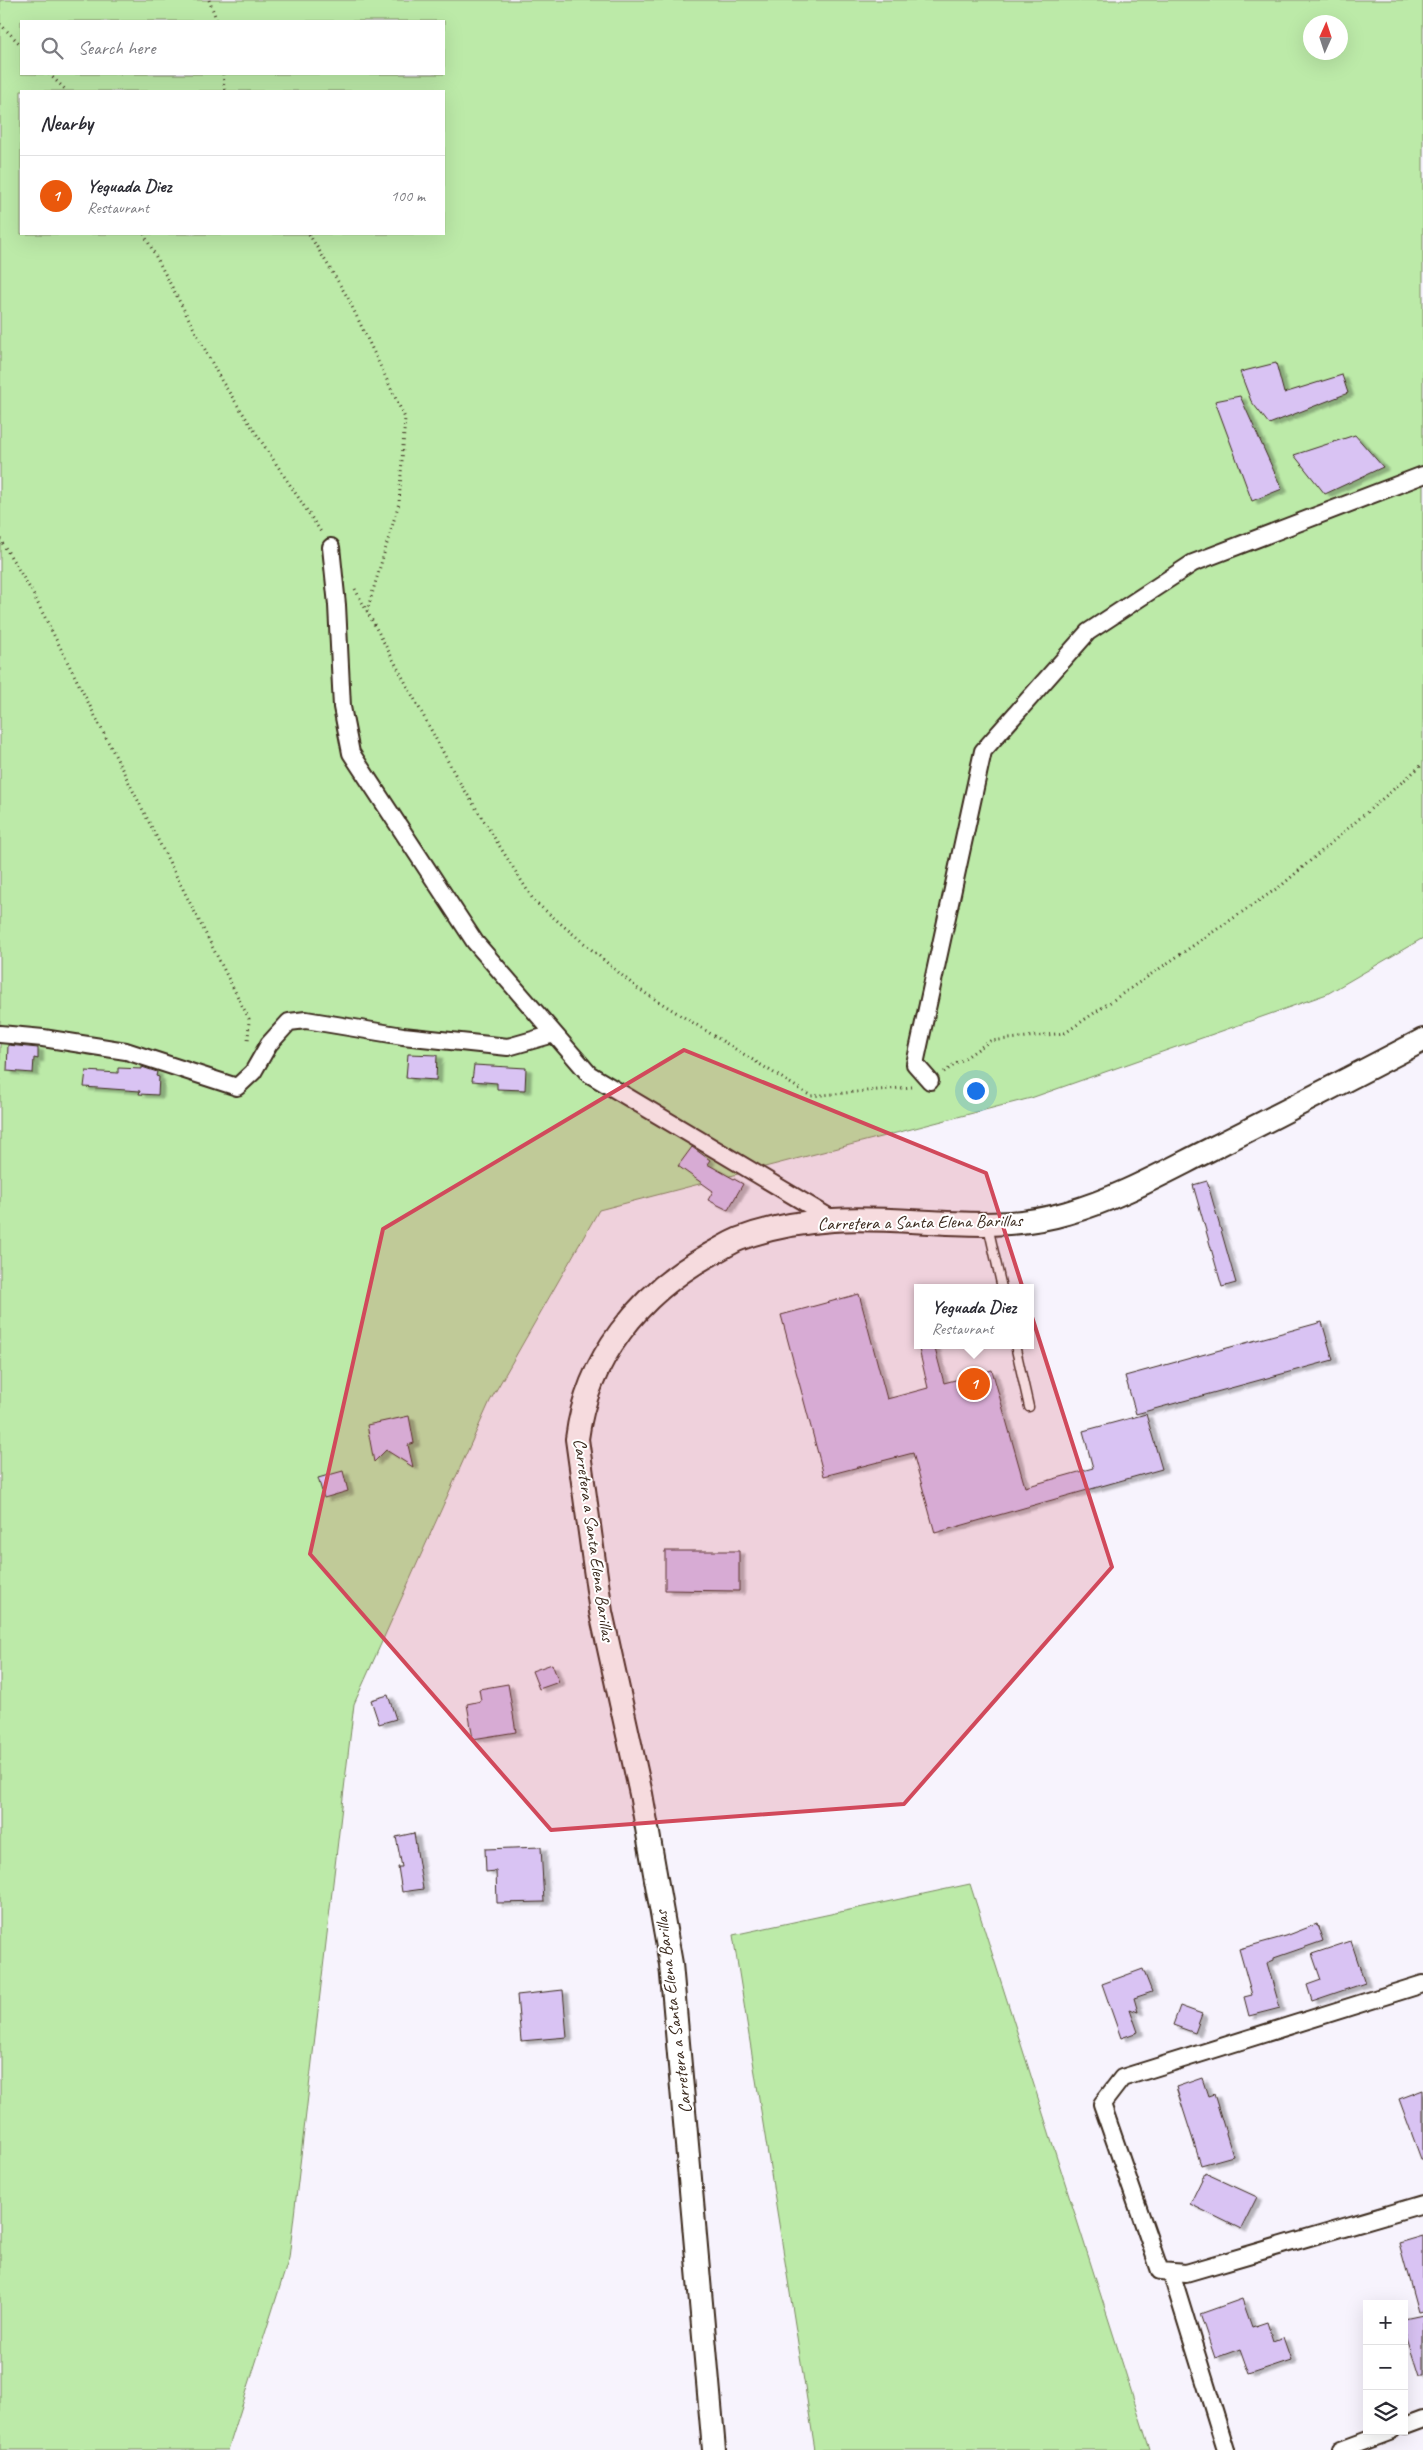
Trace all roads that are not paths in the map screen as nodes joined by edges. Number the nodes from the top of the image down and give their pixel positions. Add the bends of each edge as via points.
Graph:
1 (1423, 475) edge
2 (331, 547) road end
3 (0, 1034) edge
4 (554, 1034) junction
5 (1423, 1040) edge
6 (930, 1081) road end
7 (834, 1220) junction
8 (987, 1224) junction
9 (1001, 1284) edge
10 (1015, 1349) edge
11 (1029, 1407) dead end
12 (1423, 1984) edge
13 (1423, 2204) edge
14 (1171, 2272) junction
15 (1423, 2420) edge
16 (1408, 2426) edge
17 (1387, 2435) edge
18 (1376, 2444) edge
19 (714, 2450) edge
20 (1226, 2450) edge
21 (1342, 2450) edge

1 - 6 street via 1192,563 1088,632 983,751 915,1064
2 - 4 street via 342,707 351,753 475,942
3 - 4 street via 126,1051 237,1087 253,1072 269,1044 289,1022 306,1020 403,1036 508,1047
4 - 7 street via 589,1074
5 - 8 main road, Carretera a Santa Elena Barillas via 1112,1198 1066,1214
7 - 8 main road, Carretera a Santa Elena Barillas
7 - 19 main road, Carretera a Santa Elena Barillas via 783,1227 738,1239 683,1270 647,1299 620,1331 594,1377 580,1411 577,1439 601,1612 641,1794 671,1964
8 - 9 lane
10 - 11 lane
12 - 14 street via 1122,2078 1102,2104 1160,2271
13 - 14 street via 1186,2273
14 - 20 street
15 - 16 street
17 - 18 street
18 - 21 street

